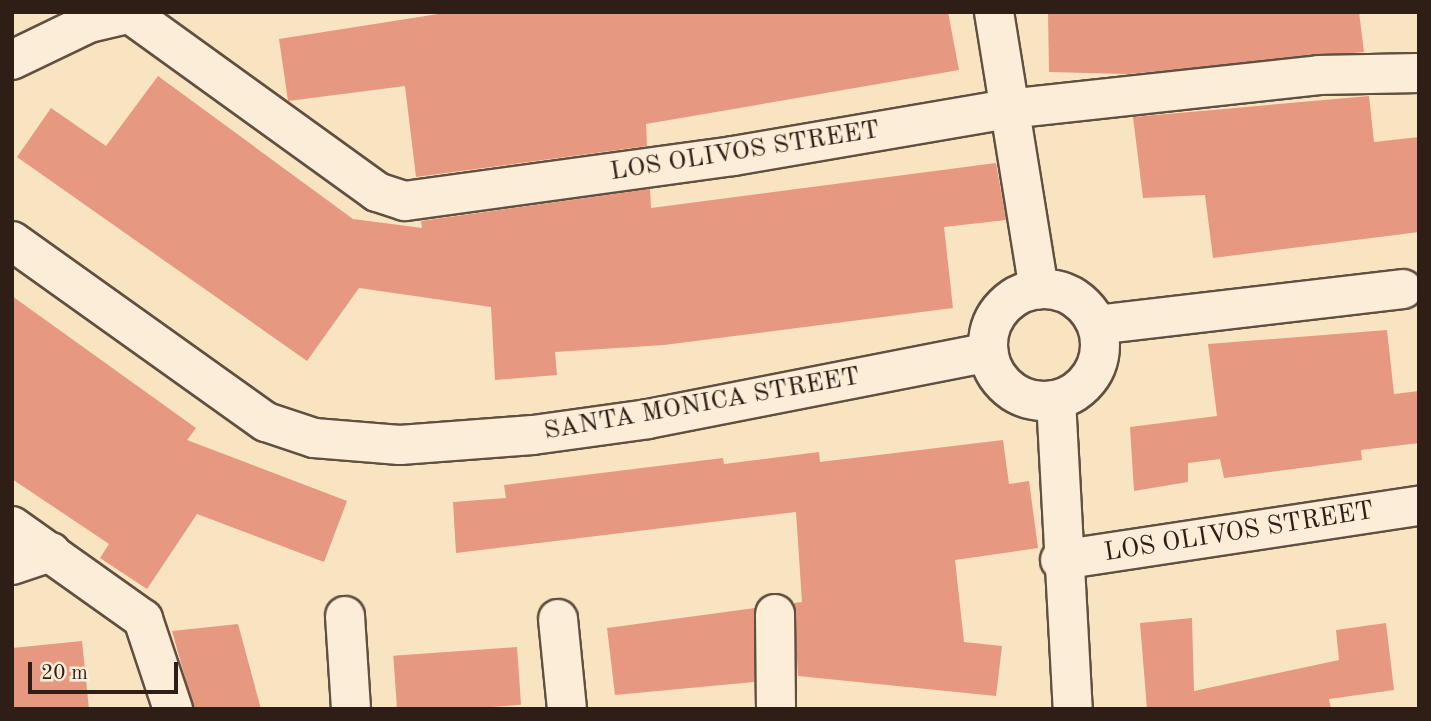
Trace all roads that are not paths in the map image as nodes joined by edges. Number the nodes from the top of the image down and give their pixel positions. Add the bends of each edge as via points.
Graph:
1 (136, 12) edge
2 (994, 12) edge
3 (129, 13) edge
4 (12, 60) edge
5 (1419, 73) edge
6 (1008, 108) junction
7 (12, 241) edge
8 (1039, 289) junction
9 (1403, 289) dead end
10 (1097, 326) junction
11 (988, 352) junction
12 (1056, 400) junction
13 (1419, 506) edge
14 (12, 526) edge
15 (51, 552) junction
16 (1060, 560) junction
17 (12, 565) edge
18 (775, 614) dead end
19 (345, 616) dead end
20 (558, 620) dead end
21 (173, 709) edge
22 (351, 709) edge
23 (566, 709) edge
24 (776, 709) edge
25 (1073, 709) edge

1 - 3 street
2 - 6 street
3 - 4 street via 89,23
3 - 6 street, LOS OLIVOS STREET via 377,192 397,200 733,156
5 - 6 street, LOS OLIVOS STREET via 1319,75
6 - 8 street
7 - 11 street, SANTA MONICA STREET via 266,422 314,438 400,445 545,433
8 - 10 street via 1075,298
8 - 11 street via 1006,304 989,334
9 - 10 street
10 - 12 street via 1097,367 1085,384
11 - 12 street via 1003,384 1017,394
12 - 16 street
13 - 16 street, LOS OLIVOS STREET
14 - 15 street
15 - 17 street
15 - 21 street via 143,619
16 - 25 street
18 - 24 street
19 - 22 street
20 - 23 street

